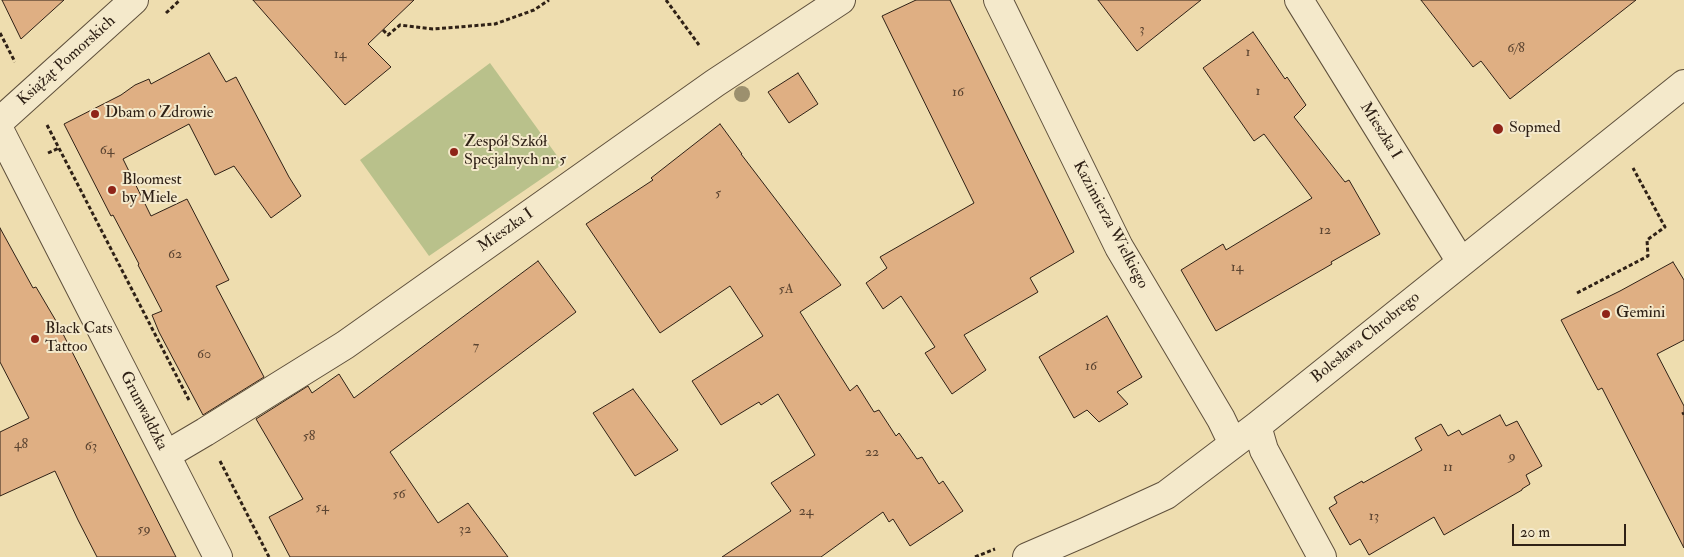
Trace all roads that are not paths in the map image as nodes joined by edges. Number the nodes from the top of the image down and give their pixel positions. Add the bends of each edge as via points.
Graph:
1 (134, 0) edge
2 (841, 0) edge
3 (998, 0) edge
4 (1299, 0) edge
5 (1684, 84) edge
6 (0, 122) edge
7 (0, 130) edge
8 (1461, 262) junction
9 (1257, 426) junction
10 (1233, 444) junction
11 (166, 455) junction
12 (218, 557) edge
13 (1027, 557) edge
14 (1322, 557) edge

1 - 6 street, Książąt Pomorskich
2 - 11 street, Mieszka I via 715,84 331,355
3 - 10 street, Kazimierza Wielkiego via 1119,247
4 - 8 street, Mieszka I
5 - 8 street, Bolesława Chrobrego
7 - 11 street, Grunwaldzka
8 - 9 street, Bolesława Chrobrego
9 - 10 street, Bolesława Chrobrego
9 - 14 street via 1264,450
10 - 13 street, Bolesława Chrobrego via 1166,495
11 - 12 street, Grunwaldzka

